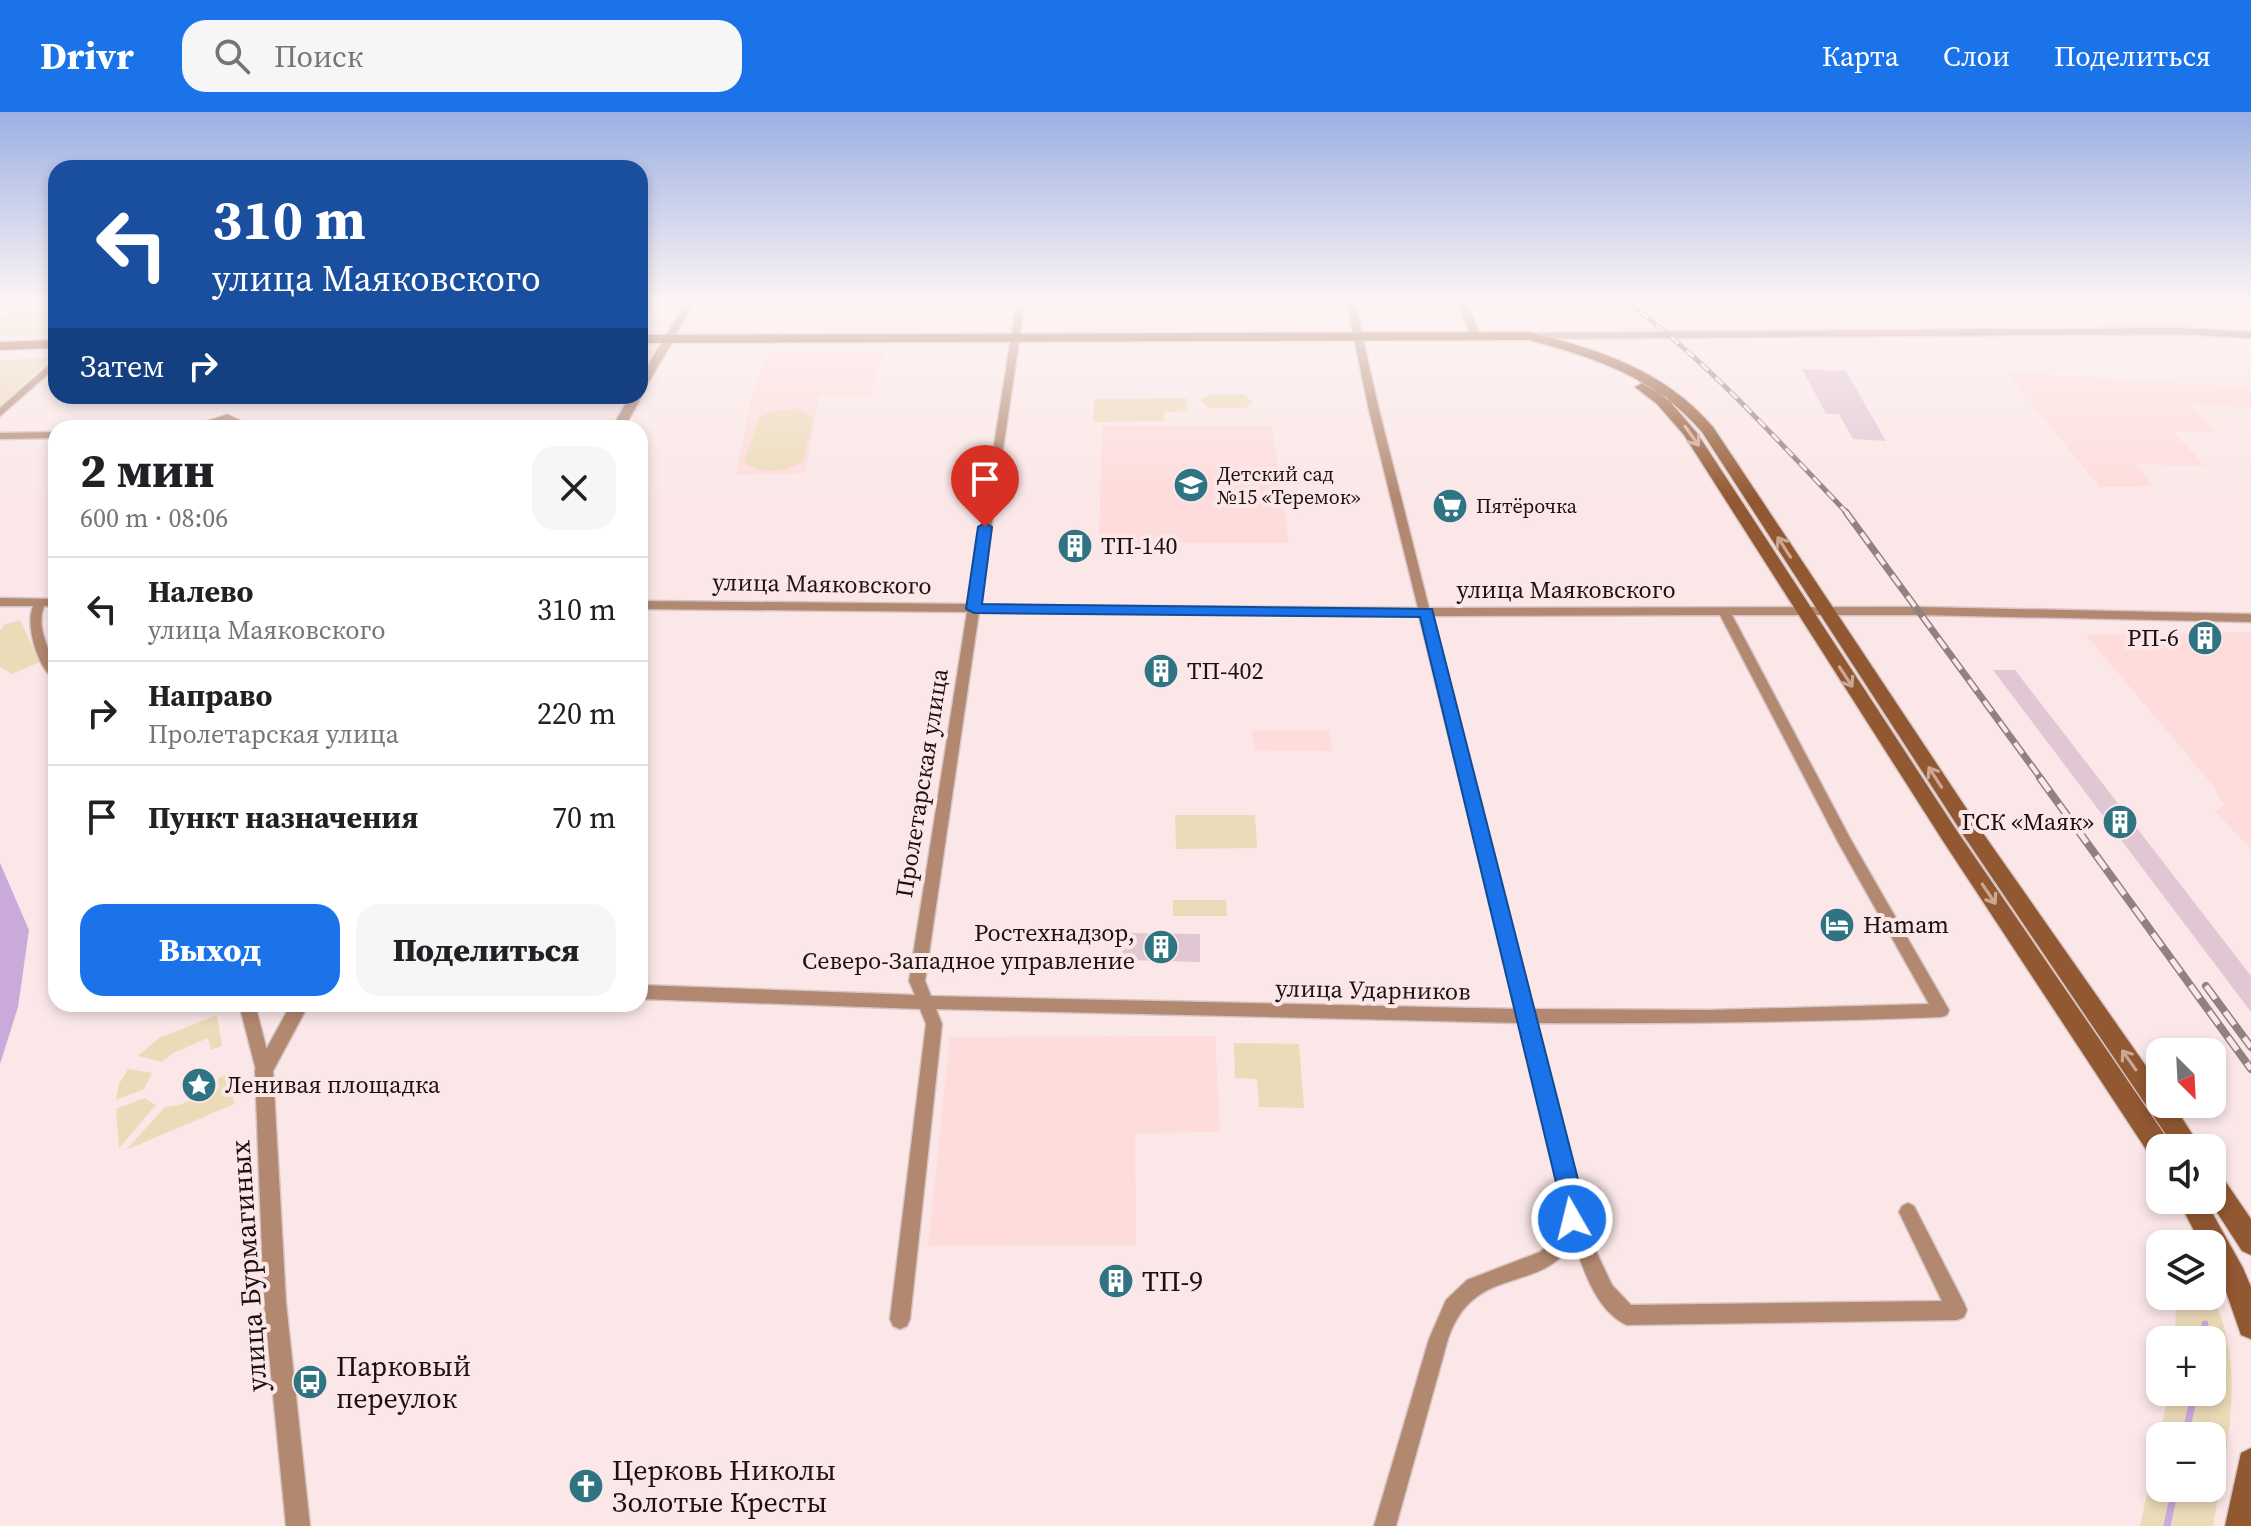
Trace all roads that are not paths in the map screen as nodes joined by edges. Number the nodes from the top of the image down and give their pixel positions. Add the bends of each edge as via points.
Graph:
1 (1011, 366) edge
2 (1364, 366) edge
3 (1601, 366) edge
4 (1628, 366) edge
5 (48, 369) edge
6 (0, 413) edge
7 (48, 435) edge
8 (0, 436) edge
9 (0, 602) edge
10 (40, 603) junction
11 (48, 603) edge
12 (648, 605) edge
13 (974, 609) junction
14 (1815, 611) junction
15 (1426, 612) junction
16 (1724, 612) junction
17 (2251, 618) edge
18 (48, 661) edge
19 (648, 992) edge
20 (924, 1004) junction
21 (249, 1012) edge
22 (296, 1012) edge
23 (1525, 1017) junction
24 (264, 1070) junction
25 (2150, 1134) edge
26 (2179, 1134) edge
27 (1571, 1199) junction
28 (2226, 1204) edge
29 (1908, 1212) dead end
30 (2199, 1214) edge
31 (2251, 1242) edge
32 (900, 1319) dead end
33 (2251, 1325) edge
34 (2251, 1463) edge
35 (298, 1526) edge
36 (1385, 1526) edge
37 (2240, 1526) edge

1 - 13 street, Пролетарская улица
2 - 15 street
3 -> 14 main road via 1662,401 1690,433
14 -> 4 main road via 1708,430 1686,403
5 - 6 street
7 - 8 street
9 - 10 street
10 - 11 street
10 - 18 street via 34,624
12 - 13 street, улица Маяковского
13 - 15 street, улица Маяковского
13 - 20 street, Пролетарская улица via 917,981
14 - 16 street, улица Маяковского
14 - 17 street, улица Маяковского
14 -> 25 main road via 1950,836
26 -> 14 main road
15 - 16 street, улица Маяковского
15 - 23 street
16 - 23 street, улица Ударников via 1941,1010
19 - 20 street, улица Ударников
20 - 23 street, улица Ударников
20 - 32 street, Пролетарская улица via 934,1024
21 - 24 street, улица Бурмагиных
22 - 24 street
23 - 27 street
24 - 35 street, улица Бурмагиных via 275,1303
27 - 29 street via 1591,1265 1614,1305 1627,1315 1957,1310
27 - 36 street via 1568,1238 1554,1255 1535,1266 1481,1280 1458,1299 1434,1356
28 - 31 main road
30 - 33 main road via 2234,1277
34 - 37 main road

